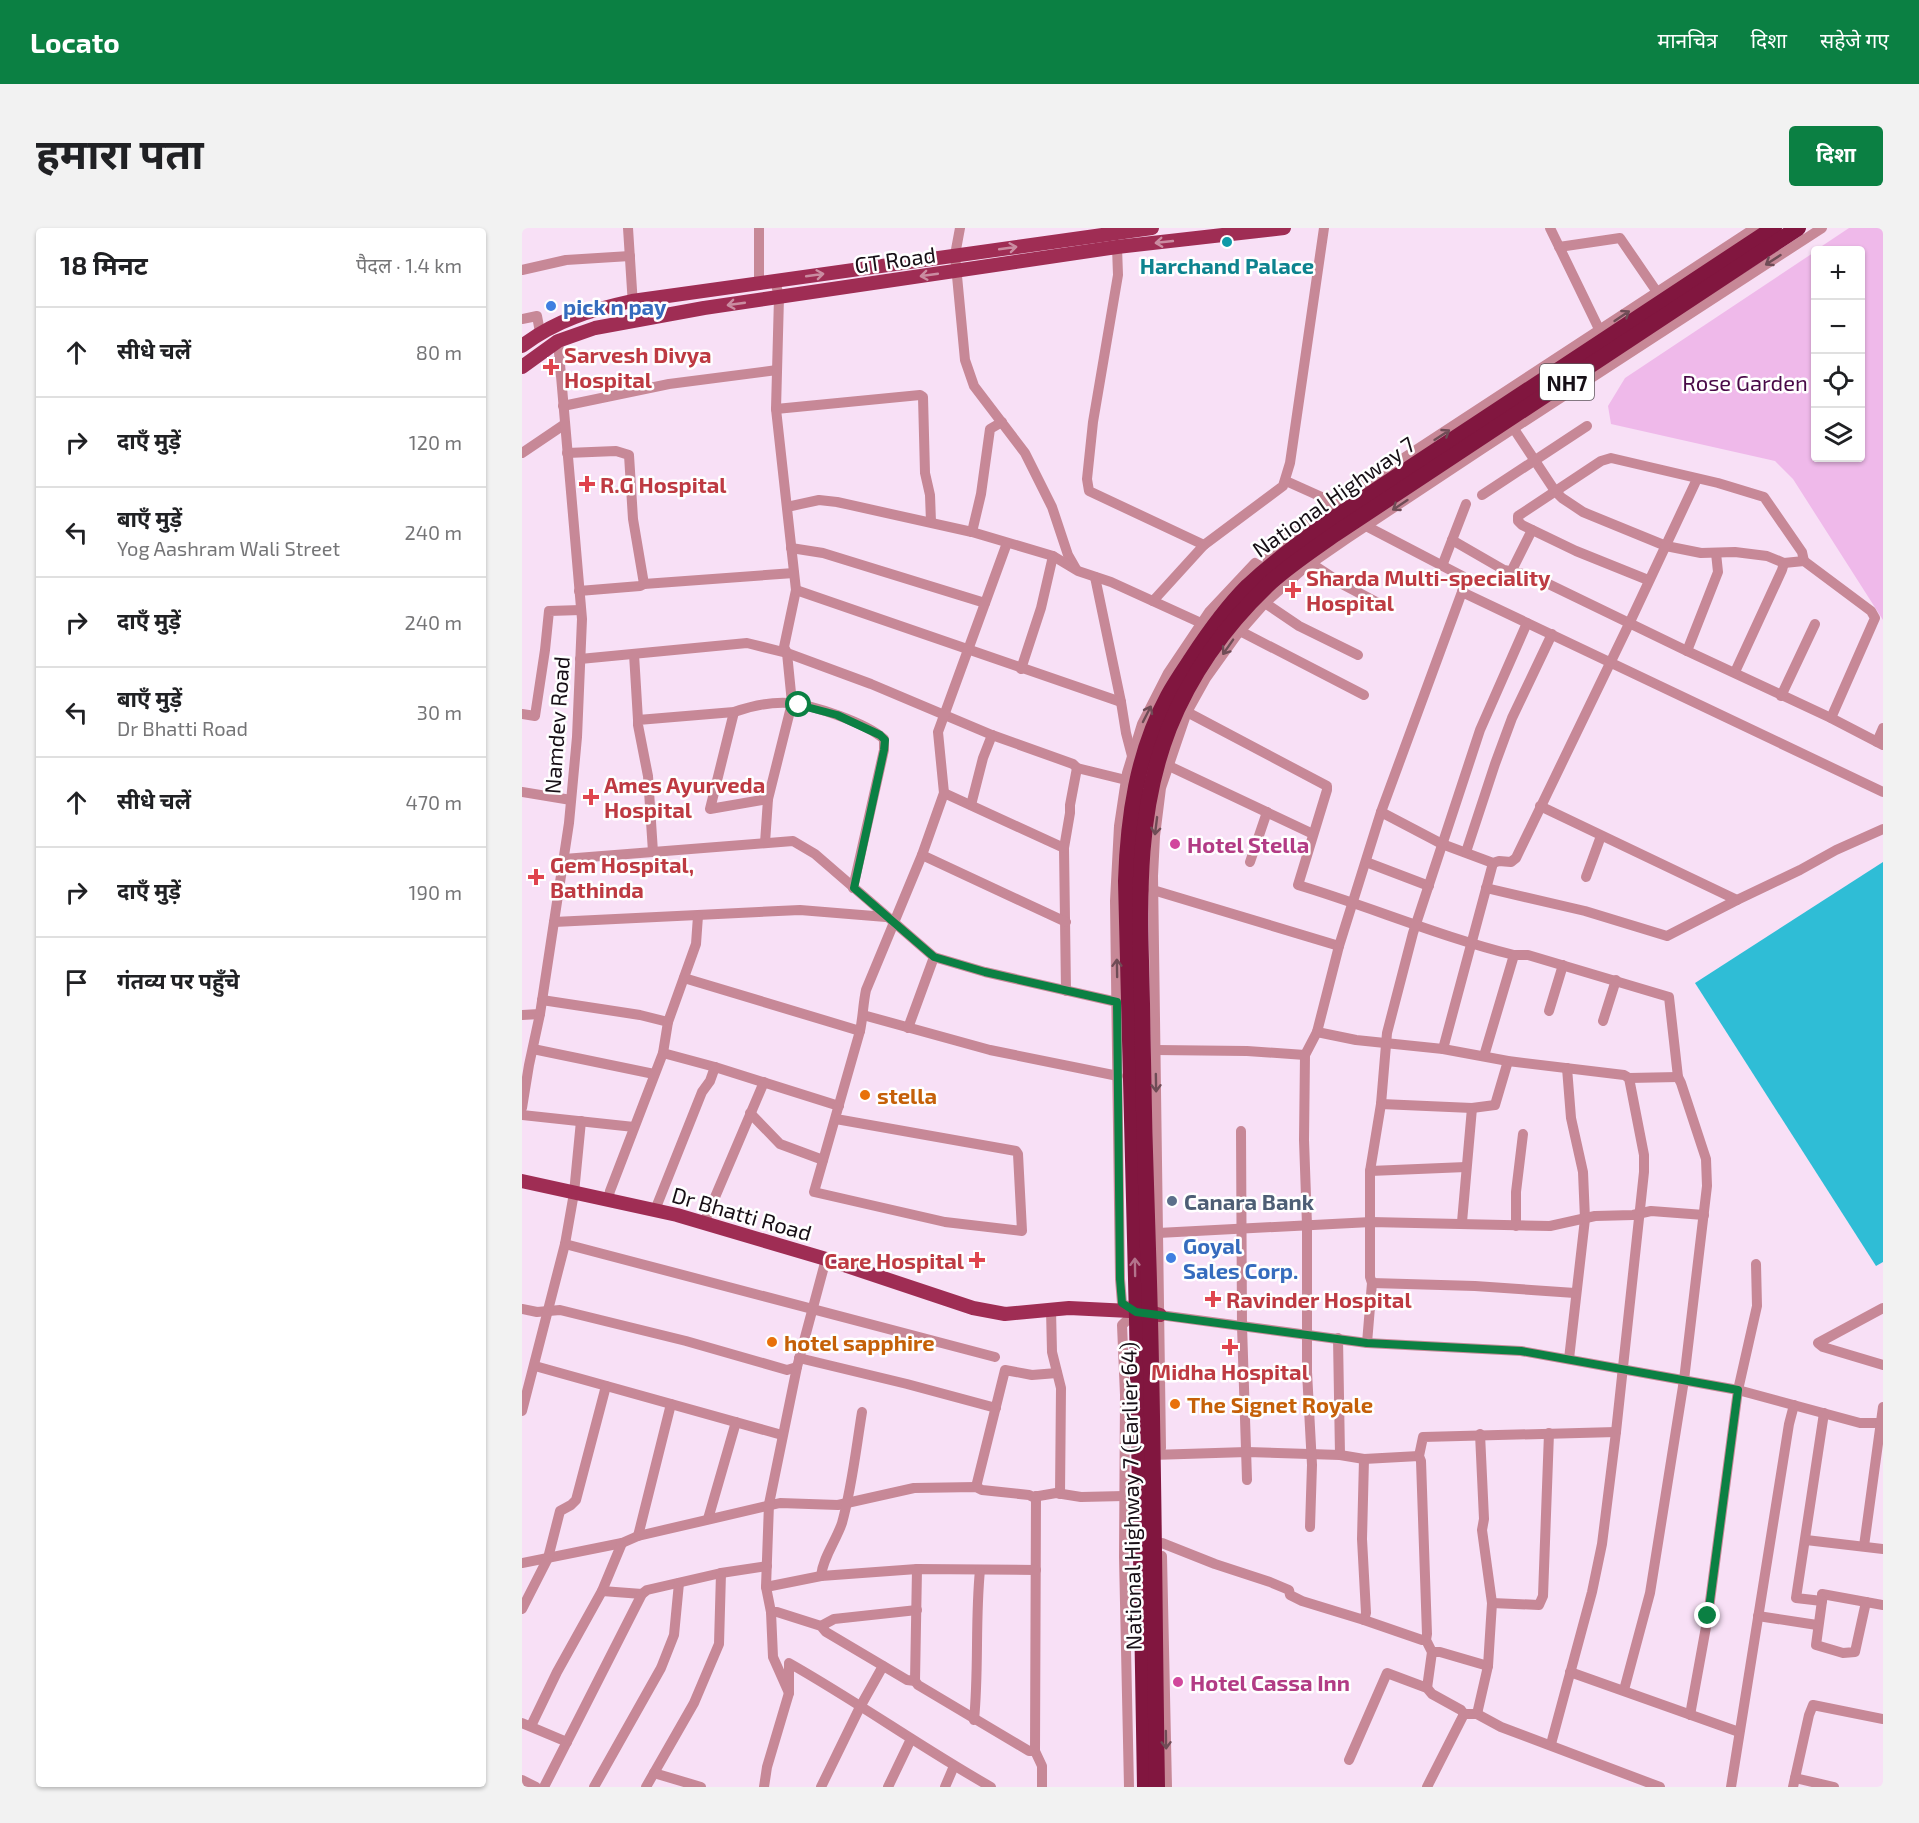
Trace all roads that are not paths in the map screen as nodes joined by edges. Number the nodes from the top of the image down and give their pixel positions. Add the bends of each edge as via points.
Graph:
1 (628, 228) edge
2 (759, 228) edge
3 (960, 228) edge
4 (1152, 228) edge
5 (1284, 228) edge
6 (1324, 228) edge
7 (1550, 228) edge
8 (1755, 228) edge
9 (1774, 228) edge
10 (1798, 228) edge
11 (1822, 228) edge
12 (1117, 247) junction
13 (1559, 247) junction
14 (955, 255) junction
15 (630, 256) junction
16 (522, 270) edge
17 (957, 271) junction
18 (775, 280) junction
19 (759, 283) junction
20 (1657, 292) junction
21 (779, 297) junction
22 (632, 301) junction
23 (522, 319) edge
24 (634, 321) junction
25 (1600, 331) junction
26 (540, 332) junction
27 (558, 341) junction
28 (522, 346) edge
29 (522, 367) edge
30 (777, 370) junction
31 (563, 406) junction
32 (776, 409) junction
33 (1002, 422) junction
34 (565, 424) junction
35 (1587, 426) dead end
36 (1514, 429) junction
37 (522, 453) edge
38 (567, 453) junction
39 (1534, 461) junction
40 (1697, 479) junction
41 (1286, 481) junction
42 (1555, 491) junction
43 (1482, 495) dead end
44 (1335, 503) junction
45 (1466, 504) dead end
46 (787, 507) junction
47 (931, 522) junction
48 (1368, 527) junction
49 (1532, 530) junction
50 (972, 532) junction
51 (1452, 540) junction
52 (1007, 543) junction
53 (1204, 545) junction
54 (1666, 546) junction
55 (791, 548) junction
56 (1716, 553) junction
57 (1053, 556) junction
58 (1804, 561) junction
59 (1784, 562) junction
60 (1312, 564) junction
61 (1442, 566) junction
62 (1267, 570) junction
63 (1078, 571) junction
64 (1511, 572) junction
65 (794, 573) junction
66 (1095, 577) junction
67 (1648, 580) junction
68 (644, 584) junction
69 (796, 590) junction
70 (579, 591) junction
71 (1462, 592) junction
72 (1153, 601) junction
73 (985, 603) junction
74 (1265, 603) junction
75 (1380, 604) dead end
76 (581, 610) junction
77 (1527, 622) junction
78 (1201, 623) junction
79 (1629, 624) junction
80 (1815, 624) dead end
81 (1240, 631) junction
82 (1552, 633) junction
83 (968, 650) junction
84 (1687, 651) junction
85 (787, 653) junction
86 (634, 654) junction
87 (1358, 655) dead end
88 (580, 659) junction
89 (1611, 662) junction
90 (1021, 669) junction
91 (1736, 672) junction
92 (1364, 695) dead end
93 (1781, 696) junction
94 (1121, 702) junction
95 (792, 703) junction
96 (734, 712) junction
97 (1187, 712) junction
98 (522, 714) edge
99 (944, 714) junction
100 (1831, 718) junction
101 (638, 720) junction
102 (1883, 728) edge
103 (992, 735) junction
104 (1880, 743) edge
105 (1132, 756) junction
106 (1169, 766) junction
107 (1077, 768) junction
108 (1126, 780) junction
109 (522, 792) edge
110 (1883, 792) edge
111 (944, 794) junction
112 (768, 799) junction
113 (571, 800) junction
114 (971, 805) junction
115 (1540, 806) junction
116 (1267, 812) junction
117 (1381, 812) junction
118 (1883, 830) edge
119 (1312, 834) junction
120 (1601, 836) junction
121 (765, 843) junction
122 (1442, 844) junction
123 (1064, 848) junction
124 (653, 852) junction
125 (1466, 852) junction
126 (922, 855) junction
127 (564, 859) junction
128 (1250, 862) dead end
129 (1366, 862) junction
130 (1493, 863) junction
131 (1586, 877) dead end
132 (1429, 886) junction
133 (854, 888) junction
134 (1486, 888) junction
135 (1153, 890) junction
136 (1737, 900) junction
137 (1353, 902) junction
138 (698, 916) junction
139 (890, 920) junction
140 (554, 922) junction
141 (1066, 922) junction
142 (1416, 926) junction
143 (1471, 944) junction
144 (1339, 946) junction
145 (1514, 955) junction
146 (934, 957) junction
147 (1563, 965) junction
148 (684, 978) junction
149 (1616, 980) junction
150 (1066, 991) junction
151 (542, 1000) junction
152 (1117, 1002) junction
153 (1549, 1011) dead end
154 (540, 1014) junction
155 (522, 1015) edge
156 (863, 1015) junction
157 (1603, 1021) dead end
158 (668, 1022) junction
159 (908, 1028) junction
160 (860, 1031) junction
161 (1317, 1032) junction
162 (1386, 1042) junction
163 (533, 1049) junction
164 (1443, 1049) junction
165 (1156, 1050) junction
166 (663, 1053) junction
167 (1305, 1055) junction
168 (1484, 1056) junction
169 (1508, 1061) junction
170 (525, 1065) edge
171 (715, 1067) junction
172 (1567, 1068) junction
173 (654, 1074) junction
174 (1118, 1076) junction
175 (1678, 1077) junction
176 (1629, 1078) junction
177 (764, 1082) junction
178 (1381, 1104) junction
179 (839, 1106) junction
180 (522, 1108) edge
181 (1472, 1108) junction
182 (750, 1113) junction
183 (522, 1115) edge
184 (836, 1119) junction
185 (581, 1121) junction
186 (634, 1127) junction
187 (1241, 1131) dead end
188 (1523, 1134) dead end
189 (823, 1160) junction
190 (1466, 1167) junction
191 (1370, 1171) junction
192 (522, 1181) edge
193 (574, 1192) junction
194 (608, 1200) junction
195 (655, 1210) junction
196 (1640, 1212) junction
197 (1704, 1215) junction
198 (1585, 1219) junction
199 (1371, 1221) junction
200 (1462, 1222) junction
201 (704, 1223) junction
202 (1307, 1225) junction
203 (1516, 1226) junction
204 (1242, 1230) junction
205 (1158, 1233) junction
206 (565, 1244) junction
207 (826, 1258) junction
208 (1756, 1264) dead end
209 (1372, 1282) junction
210 (1575, 1293) junction
211 (811, 1308) junction
212 (1883, 1308) edge
213 (522, 1309) edge
214 (1051, 1310) junction
215 (547, 1311) junction
216 (1149, 1313) junction
217 (1242, 1326) junction
218 (1308, 1334) junction
219 (1338, 1338) junction
220 (1367, 1343) junction
221 (995, 1357) dead end
222 (1569, 1359) junction
223 (1882, 1360) edge
224 (798, 1363) junction
225 (535, 1366) junction
226 (1622, 1369) junction
227 (1057, 1373) junction
228 (1684, 1380) junction
229 (606, 1386) junction
230 (524, 1389) edge
231 (1738, 1390) junction
232 (671, 1404) junction
233 (1794, 1405) junction
234 (1883, 1407) edge
235 (996, 1408) junction
236 (522, 1411) edge
237 (862, 1412) dead end
238 (1824, 1413) junction
239 (736, 1422) junction
240 (1881, 1423) edge
241 (1616, 1432) junction
242 (1549, 1433) junction
243 (1480, 1434) junction
244 (782, 1435) junction
245 (1247, 1452) junction
246 (1157, 1455) junction
247 (1310, 1455) junction
248 (1340, 1455) junction
249 (1419, 1456) junction
250 (1364, 1459) junction
251 (1247, 1480) dead end
252 (976, 1487) junction
253 (1060, 1494) junction
254 (1036, 1496) junction
255 (1124, 1496) junction
256 (847, 1502) junction
257 (769, 1504) junction
258 (708, 1519) junction
259 (1310, 1527) dead end
260 (638, 1536) junction
261 (1806, 1540) junction
262 (622, 1543) junction
263 (1162, 1543) junction
264 (1864, 1546) junction
265 (1883, 1549) edge
266 (548, 1558) junction
267 (522, 1563) edge
268 (767, 1566) junction
269 (917, 1569) junction
270 (980, 1570) junction
271 (1036, 1570) junction
272 (722, 1573) junction
273 (821, 1576) junction
274 (679, 1583) junction
275 (766, 1587) junction
276 (602, 1591) junction
277 (642, 1594) junction
278 (1822, 1601) junction
279 (1866, 1602) junction
280 (1492, 1603) junction
281 (1883, 1605) edge
282 (522, 1609) edge
283 (917, 1610) junction
284 (771, 1612) junction
285 (1761, 1616) junction
286 (1364, 1620) junction
287 (1817, 1625) junction
288 (821, 1626) junction
289 (1426, 1640) junction
290 (1432, 1652) junction
291 (883, 1666) junction
292 (1488, 1666) junction
293 (1570, 1672) junction
294 (915, 1681) junction
295 (1427, 1688) junction
296 (1624, 1690) junction
297 (789, 1693) junction
298 (860, 1707) junction
299 (1464, 1714) junction
300 (1478, 1714) junction
301 (1690, 1715) junction
302 (1883, 1719) edge
303 (974, 1720) junction
304 (526, 1724) edge
305 (1739, 1732) junction
306 (911, 1739) junction
307 (567, 1742) junction
308 (1551, 1744) junction
309 (1035, 1751) junction
310 (1349, 1760) dead end
311 (954, 1766) junction
312 (654, 1773) junction
313 (522, 1780) edge
314 (1794, 1783) edge
315 (536, 1787) edge
316 (544, 1787) edge
317 (594, 1787) edge
318 (646, 1787) edge
319 (702, 1787) edge
320 (764, 1787) edge
321 (821, 1787) edge
322 (888, 1787) edge
323 (945, 1787) edge
324 (991, 1787) edge
325 (1042, 1787) edge
326 (1130, 1787) edge
327 (1145, 1787) edge
328 (1157, 1787) edge
329 (1167, 1787) edge
330 (1427, 1787) edge
331 (1660, 1787) edge
332 (1733, 1787) edge
333 (1834, 1787) edge

1 - 15 street
2 - 19 street
3 - 14 street
14 -> 4 main road, GT Road
5 -> 12 main road, GT Road
6 - 41 street
7 - 13 street
8 - 20 street
9 - 62 highway, National Highway 7 / NH7 via 1334,518
10 - 216 highway, National Highway 7 (Earlier 64) / NH7 via 1335,534 1273,581 1226,628 1188,687 1169,728 1153,778 1141,852
11 -> 36 street
12 - 17 main road, GT Road
12 - 53 street via 1118,275 1093,422 1089,491
13 - 20 street via 1620,238
13 - 25 street
14 - 17 street
18 -> 14 main road, GT Road
15 - 16 street via 566,260
15 - 22 street
17 -> 21 main road, GT Road
17 - 33 street via 965,360 974,386
18 - 19 main road, GT Road
18 - 21 street
19 - 22 main road, GT Road
25 -> 20 street
21 -> 24 main road, GT Road
21 - 30 street
22 - 24 street
22 - 26 main road, GT Road via 587,311
23 - 26 street via 537,316
24 - 27 main road, GT Road via 595,328
44 -> 25 street
26 - 28 main road, GT Road
27 - 29 main road, GT Road
27 - 31 street, Namdev Road
30 - 31 street via 669,384
30 - 32 street
31 - 34 street, Namdev Road
32 - 46 street
32 - 47 street via 923,397
33 - 50 street via 990,429
33 - 63 street via 1025,453
34 - 37 street
34 - 38 street, Namdev Road
35 - 39 street
36 - 39 street
36 -> 48 street
38 - 68 street via 616,451 629,455 633,519
38 - 70 street, Namdev Road
39 - 42 street
39 - 43 street
40 - 42 street via 1611,458
40 - 54 street
40 - 58 street via 1764,497 1802,552
41 - 44 street
41 - 53 street
42 - 49 street via 1518,516 1518,521
42 - 54 street via 1584,512
44 - 62 street via 1290,535 1268,557
45 - 51 street
46 - 47 street via 819,500
46 - 55 street
47 - 50 street
48 - 60 street
48 - 61 street
49 - 64 street
49 - 67 street
50 - 52 street
51 - 61 street
51 - 64 street
52 - 57 street
52 - 73 street
53 - 72 street
54 - 56 street
54 - 67 street
55 - 65 street
55 - 73 street via 823,553
56 - 59 street via 1767,556
56 - 84 street via 1718,572
57 - 63 street
57 - 90 street
58 - 59 street
58 - 100 street via 1875,618
59 - 91 street
60 - 74 street
60 - 75 street
61 - 71 street via 1465,579
62 - 78 street via 1255,563
216 -> 62 highway, National Highway 7 / NH7 via 1126,912 1127,842 1134,788 1167,696 1223,612
63 - 66 street
64 - 79 street via 1532,576
65 - 68 street
65 - 69 street
66 - 72 street
66 - 94 street
67 - 79 street
68 - 70 street
69 - 83 street
69 - 85 street via 784,646
70 - 76 street, Namdev Road
71 - 77 street
71 - 117 street
72 - 78 street
73 - 83 street
74 - 81 street
74 - 87 street via 1299,626
76 - 88 street, Namdev Road
76 - 98 street via 549,611 535,716
77 - 82 street
77 - 122 street via 1480,730
105 -> 78 street via 1142,724 1168,673
79 - 84 street
79 - 89 street
80 - 93 street
81 - 92 street
81 -> 97 street
82 - 89 street
82 - 125 street via 1512,718
83 - 90 street
83 - 99 street
84 - 91 street
85 - 86 street via 747,642
85 - 95 street
85 - 99 street
86 - 88 street
86 - 101 street
88 - 113 street, Namdev Road
89 - 110 street
89 - 115 street
90 - 94 street
91 - 93 street
93 - 100 street
94 - 105 street
95 - 96 street
95 - 112 street
95 - 133 street via 837,715 885,740
96 - 101 street
96 - 112 street via 710,809
97 - 106 street
97 - 119 street via 1327,786
99 - 103 street
99 - 111 street via 937,737
100 - 104 street
101 - 124 street via 648,776
102 - 104 street
103 - 107 street
103 - 114 street
105 - 108 street
106 - 116 street
106 -> 135 street via 1161,788
107 - 108 street
107 - 123 street
152 -> 108 street via 1115,901
109 - 113 street
111 - 114 street
111 - 126 street
112 - 121 street
113 - 127 street, Namdev Road
114 - 123 street
115 - 120 street
115 - 130 street via 1516,858
116 - 119 street
116 - 128 street
117 - 122 street
117 - 129 street
118 - 136 street
119 - 137 street via 1298,885
120 - 131 street
120 - 136 street
121 - 124 street
121 - 133 street via 793,841 815,854
122 - 125 street
122 - 132 street
123 - 141 street
124 - 127 street
125 - 130 street
126 - 139 street
126 - 141 street
127 - 140 street, Namdev Road
129 - 132 street
129 - 137 street
130 - 134 street
132 - 142 street
133 - 139 street
134 - 136 street via 1585,911 1667,936
134 - 143 street
135 - 144 street
135 - 165 street
137 - 142 street
137 - 144 street
138 - 139 street via 800,910
138 - 140 street
138 - 148 street via 696,944
139 - 146 street
139 - 156 street via 862,1005
140 - 151 street, Namdev Road
141 - 150 street
142 - 143 street
142 - 162 street
143 - 145 street
143 - 164 street
144 - 161 street
145 - 147 street
145 - 168 street
146 - 150 street
146 - 159 street
147 - 149 street
147 - 153 street
148 - 158 street
148 - 160 street
149 - 157 street
149 - 175 street via 1669,997
150 - 152 street
151 - 154 street, Namdev Road
151 - 158 street
152 - 174 street
154 - 155 street
154 - 163 street, Namdev Road
156 - 159 street
156 - 160 street
158 - 166 street
159 - 174 street via 990,1050
160 - 179 street
161 - 162 street
161 - 167 street
162 - 164 street
162 - 178 street
163 - 170 street, Namdev Road
163 - 173 street
164 - 168 street
165 - 167 street
165 -> 205 street
166 - 171 street
166 - 173 street
167 - 202 street
168 - 169 street
169 - 172 street
169 - 181 street via 1495,1105
170 - 180 street, Namdev Road
171 - 177 street
171 - 195 street
172 - 176 street
172 - 198 street via 1571,1118 1583,1172
173 - 186 street
174 - 216 street via 1122,1303
175 - 176 street
175 - 197 street via 1706,1159
176 - 196 street via 1644,1155
177 - 179 street
177 - 182 street
178 - 181 street
178 - 191 street
179 - 184 street
181 - 190 street
182 - 189 street via 780,1144
182 - 201 street
183 - 185 street
184 - 189 street
184 - 189 street via 1016,1151 1022,1231 945,1222 814,1192
185 - 186 street
185 - 193 street
186 - 194 street
187 - 204 street
188 - 203 street
190 - 191 street
190 - 200 street
191 - 199 street
192 - 193 main road, Dr Bhatti Road
193 - 194 main road, Dr Bhatti Road
193 - 206 street
194 - 195 main road, Dr Bhatti Road
195 - 201 main road, Dr Bhatti Road
196 - 197 street
196 - 198 street
196 - 226 street
197 - 228 street
198 - 203 street via 1550,1226
198 - 210 street
199 - 200 street
199 - 202 street
199 - 209 street
200 - 203 street
201 - 207 main road, Dr Bhatti Road
202 - 204 street
202 - 218 street
204 - 205 street
204 - 217 street
205 - 216 street
206 - 211 street
206 - 215 street
207 - 211 street
207 - 214 main road, Dr Bhatti Road via 973,1308 1005,1314
208 - 231 street via 1757,1306
209 - 210 street
209 - 220 street
210 - 222 street
211 - 221 street
211 - 224 street
212 - 223 street via 1818,1343
213 - 215 street
214 - 216 main road, Dr Bhatti Road
214 - 227 street
215 - 224 street via 595,1318 787,1370
215 - 225 street
216 - 217 street
216 - 246 highway, National Highway 7 (Earlier 64) / NH7
216 - 255 street via 1122,1325
216 - 327 highway, National Highway 7 / NH7
217 - 218 street
217 - 245 street
218 - 219 street
218 - 247 street
219 - 220 street
219 - 248 street
220 - 222 street via 1521,1351
222 - 226 street
224 - 235 street via 907,1384
224 - 244 street
225 - 229 street
225 - 230 street
226 - 228 street
226 - 241 street
227 - 235 street via 1032,1375 1005,1370
227 - 253 street via 1061,1388
228 - 231 street
228 - 296 street via 1650,1593
229 - 232 street
229 - 266 street via 576,1500 560,1511
230 - 236 street
231 - 233 street
231 - 301 street via 1708,1616
232 - 239 street
232 - 260 street
233 - 238 street
233 - 285 street
234 - 240 street
235 - 252 street
237 - 256 street
238 - 240 street via 1860,1423
238 - 261 street
239 - 244 street
239 - 258 street
240 - 264 street
241 - 242 street
241 - 293 street via 1602,1544
242 - 243 street
242 - 280 street via 1543,1596 1539,1605
243 - 249 street via 1423,1437
243 - 280 street via 1482,1530
244 - 257 street
245 - 246 street
245 - 247 street
245 - 251 street
246 - 263 street
246 - 328 highway, National Highway 7 (Earlier 64) / NH7
247 - 248 street
247 - 259 street
248 - 250 street
249 - 250 street
249 - 289 street
250 - 286 street
252 - 254 street
252 - 256 street via 914,1488
253 - 254 street
253 - 255 street
254 - 271 street
255 - 326 street
256 - 257 street
256 - 273 street
257 - 258 street
257 - 268 street
258 - 260 street
260 - 262 street
261 - 264 street
261 - 278 street via 1796,1598
262 - 266 street
262 - 276 street
263 - 286 street via 1270,1582 1302,1601
263 -> 329 street
264 - 265 street
266 - 267 street
266 - 282 street
268 - 272 street
268 - 275 street
269 - 270 street
269 - 273 street
269 - 283 street
270 - 271 street
270 - 303 street
271 - 309 street
272 - 274 street
272 - 312 street via 719,1644 694,1703
273 - 275 street
274 - 277 street
274 - 317 street via 674,1635 661,1668
275 - 284 street
276 - 277 street
276 - 304 street
277 - 307 street
278 - 279 street via 1822,1594
278 - 287 street
279 - 281 street
279 - 287 street via 1855,1652 1843,1653 1816,1645
280 - 292 street
283 - 288 street via 834,1619
283 - 294 street
284 - 288 street
284 - 297 street via 773,1658
285 - 287 street
285 - 305 street
285 - 332 street
286 - 289 street
288 - 291 street
289 - 290 street
290 - 292 street
290 - 295 street
291 - 294 street
291 - 298 street
292 - 300 street
293 - 296 street
293 - 308 street
294 - 303 street
295 - 299 street
295 - 310 street via 1387,1673
296 - 301 street
297 - 298 street via 789,1663
297 - 320 street
298 - 306 street
298 - 321 street
299 - 300 street
299 - 330 street
300 - 308 street
301 - 305 street
302 - 314 street via 1813,1705
303 - 309 street
304 - 307 street
305 - 332 street
306 - 311 street
306 - 322 street
307 - 316 street
308 - 331 street
309 - 325 street via 1042,1766
311 - 323 street
311 - 324 street
312 - 318 street
312 - 319 street
313 - 315 street
314 - 333 street

